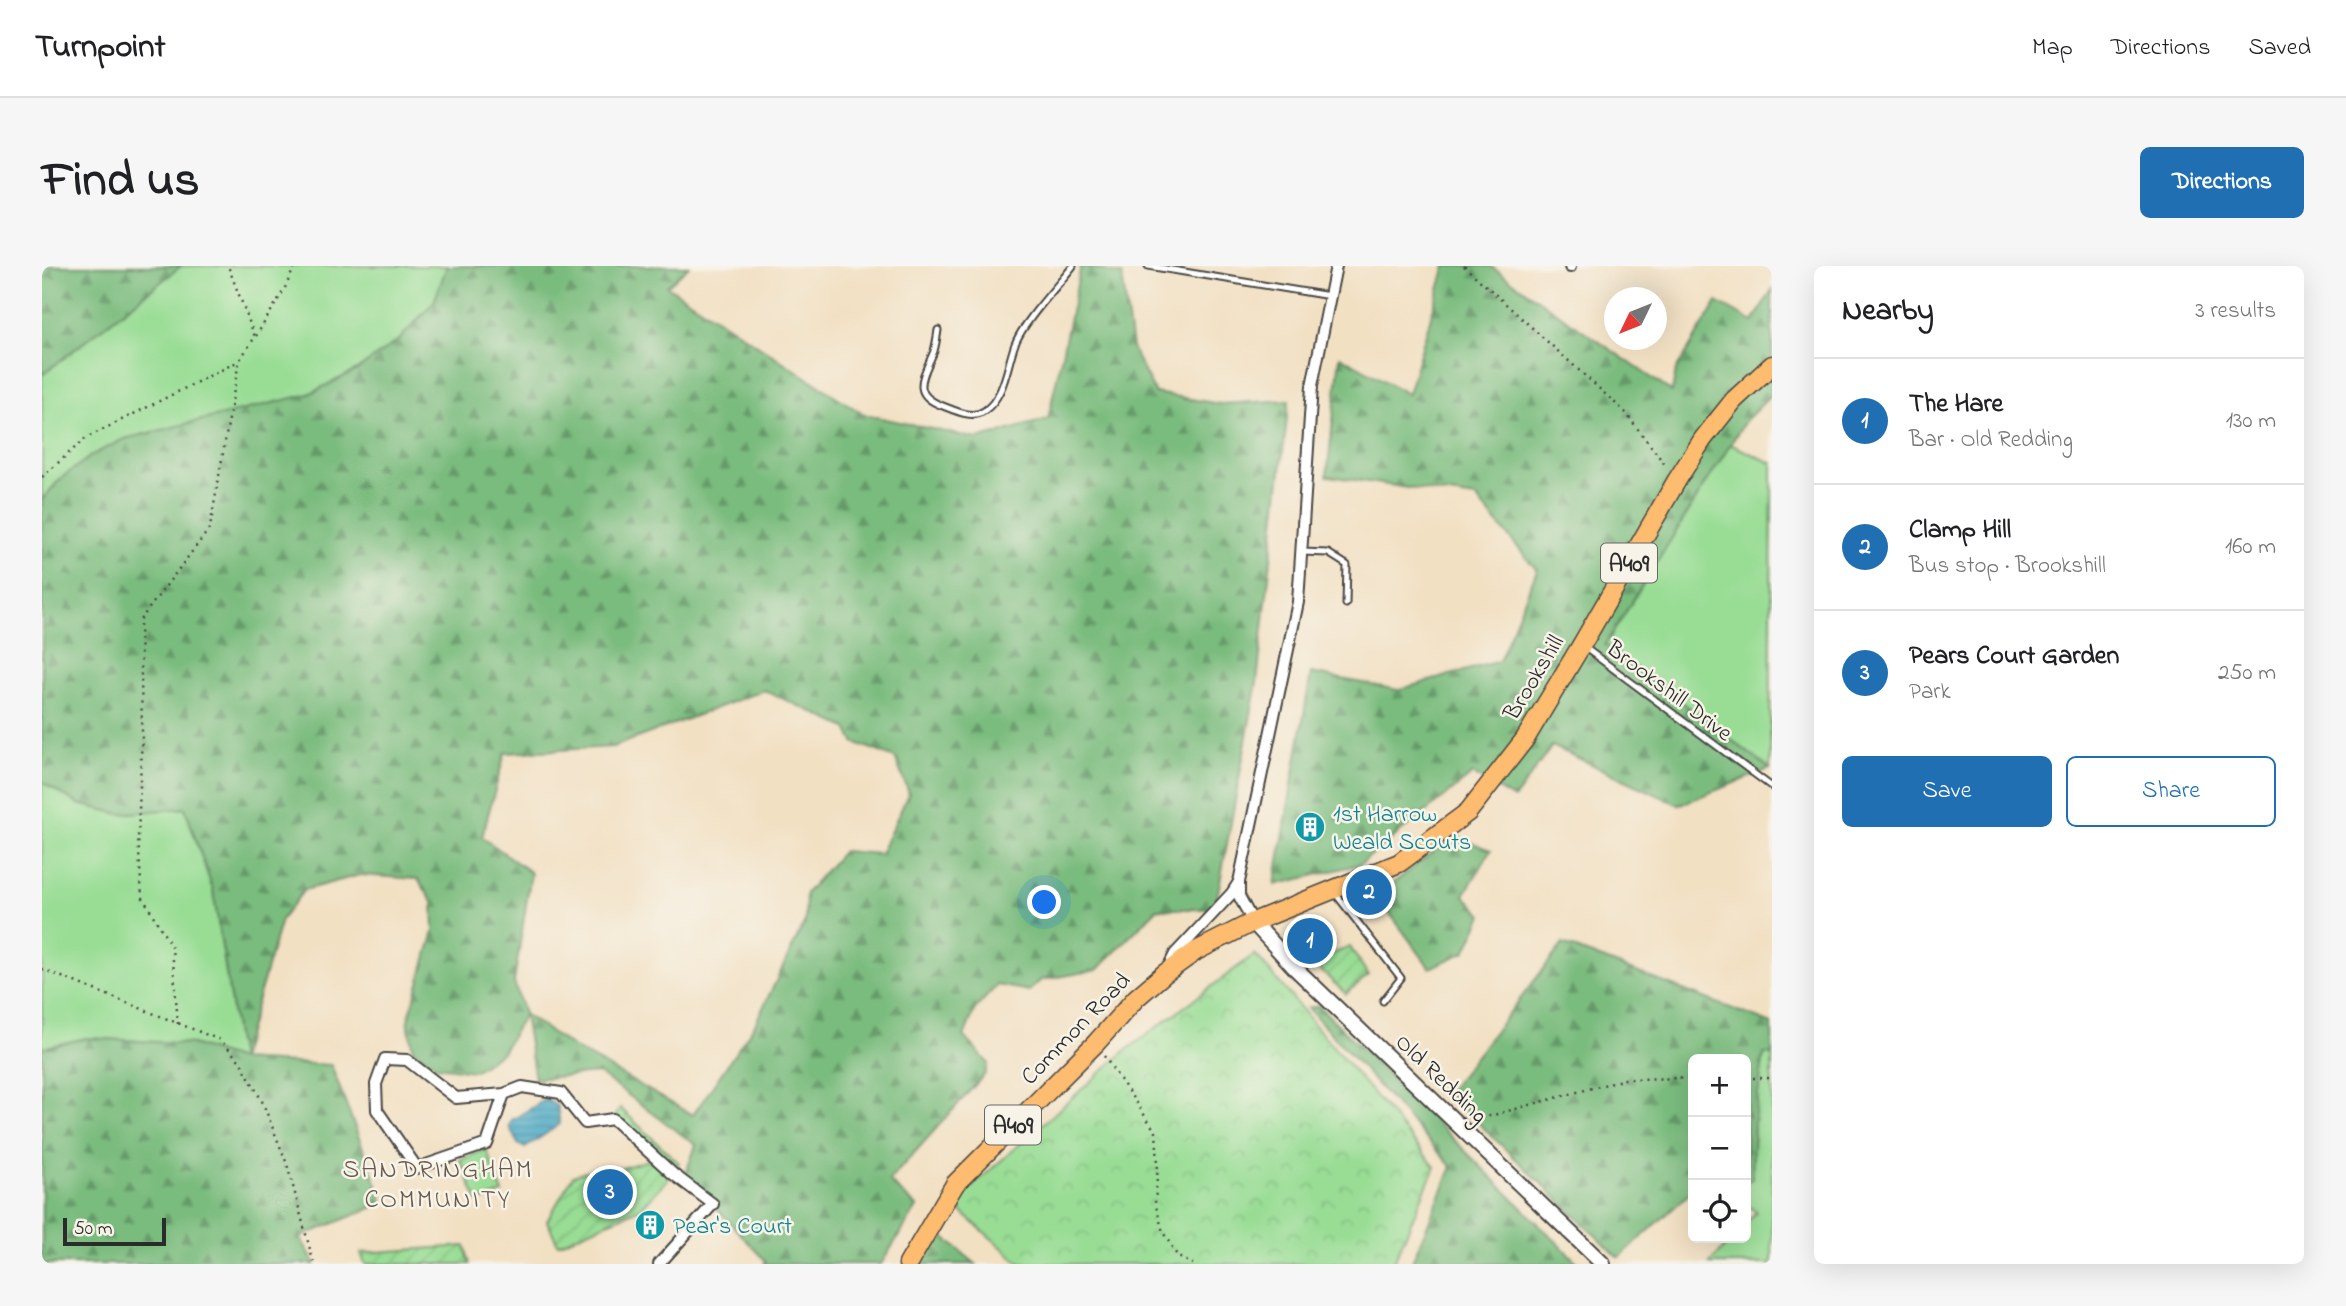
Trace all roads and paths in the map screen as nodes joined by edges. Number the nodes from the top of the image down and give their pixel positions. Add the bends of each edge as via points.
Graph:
1 (228, 266) edge
2 (295, 266) edge
3 (1073, 266) edge
4 (1148, 266) edge
5 (1336, 266) edge
6 (1464, 266) edge
7 (1330, 296) junction
8 (938, 330) dead end
9 (256, 337) junction
10 (239, 361) junction
11 (1772, 365) edge
12 (42, 477) edge
13 (1677, 480) junction
14 (1301, 552) junction
15 (1346, 604) dead end
16 (1581, 646) junction
17 (1772, 788) edge
18 (1239, 882) junction
19 (1332, 890) junction
20 (1253, 922) junction
21 (42, 969) edge
22 (1164, 974) junction
23 (1383, 1001) dead end
24 (178, 1024) junction
25 (1096, 1044) junction
26 (1688, 1078) edge
27 (1751, 1078) edge
28 (1772, 1078) edge
29 (504, 1094) junction
30 (1457, 1125) junction
31 (314, 1264) edge
32 (659, 1264) edge
33 (908, 1264) edge
34 (1193, 1264) edge
35 (1603, 1264) edge

1 - 9 path
2 - 9 path
3 - 8 lane via 1016,341 996,399 983,412 967,415 929,401 922,391
4 - 7 lane
5 - 7 street
6 - 13 path via 1625,412
7 - 14 street via 1312,386
9 - 10 path
10 - 12 path via 86,438
10 - 24 path via 211,528 140,620 138,838 142,896 172,948
11 - 13 main road, Brookshill / A409 via 1734,400
13 - 16 main road, Brookshill / A409
14 - 15 lane via 1328,553 1348,565
14 - 18 street via 1298,602
16 - 17 lane, Brookshill Drive
16 - 19 main road, Brookshill / A409 via 1525,739 1468,811 1399,863
18 - 20 street via 1239,897
18 - 22 street via 1175,954
19 - 20 main road, Brookshill / A409
19 - 23 lane via 1401,978
20 - 22 main road, Common Road / A409 via 1196,951
20 - 30 street, Old Redding
21 - 24 path
22 - 25 main road, Common Road / A409
24 - 31 path via 220,1040 240,1061 287,1164
25 - 33 main road, Common Road / A409 via 955,1184
25 - 34 path via 1156,1132 1155,1203 1163,1232 1178,1257
26 - 30 path via 1625,1079
27 - 28 path
29 - 29 street via 456,1098 407,1060 385,1059 376,1084 377,1110 417,1168 488,1144
29 - 32 street via 522,1087 561,1093 585,1123 613,1119 713,1204
30 - 35 street, Old Redding

